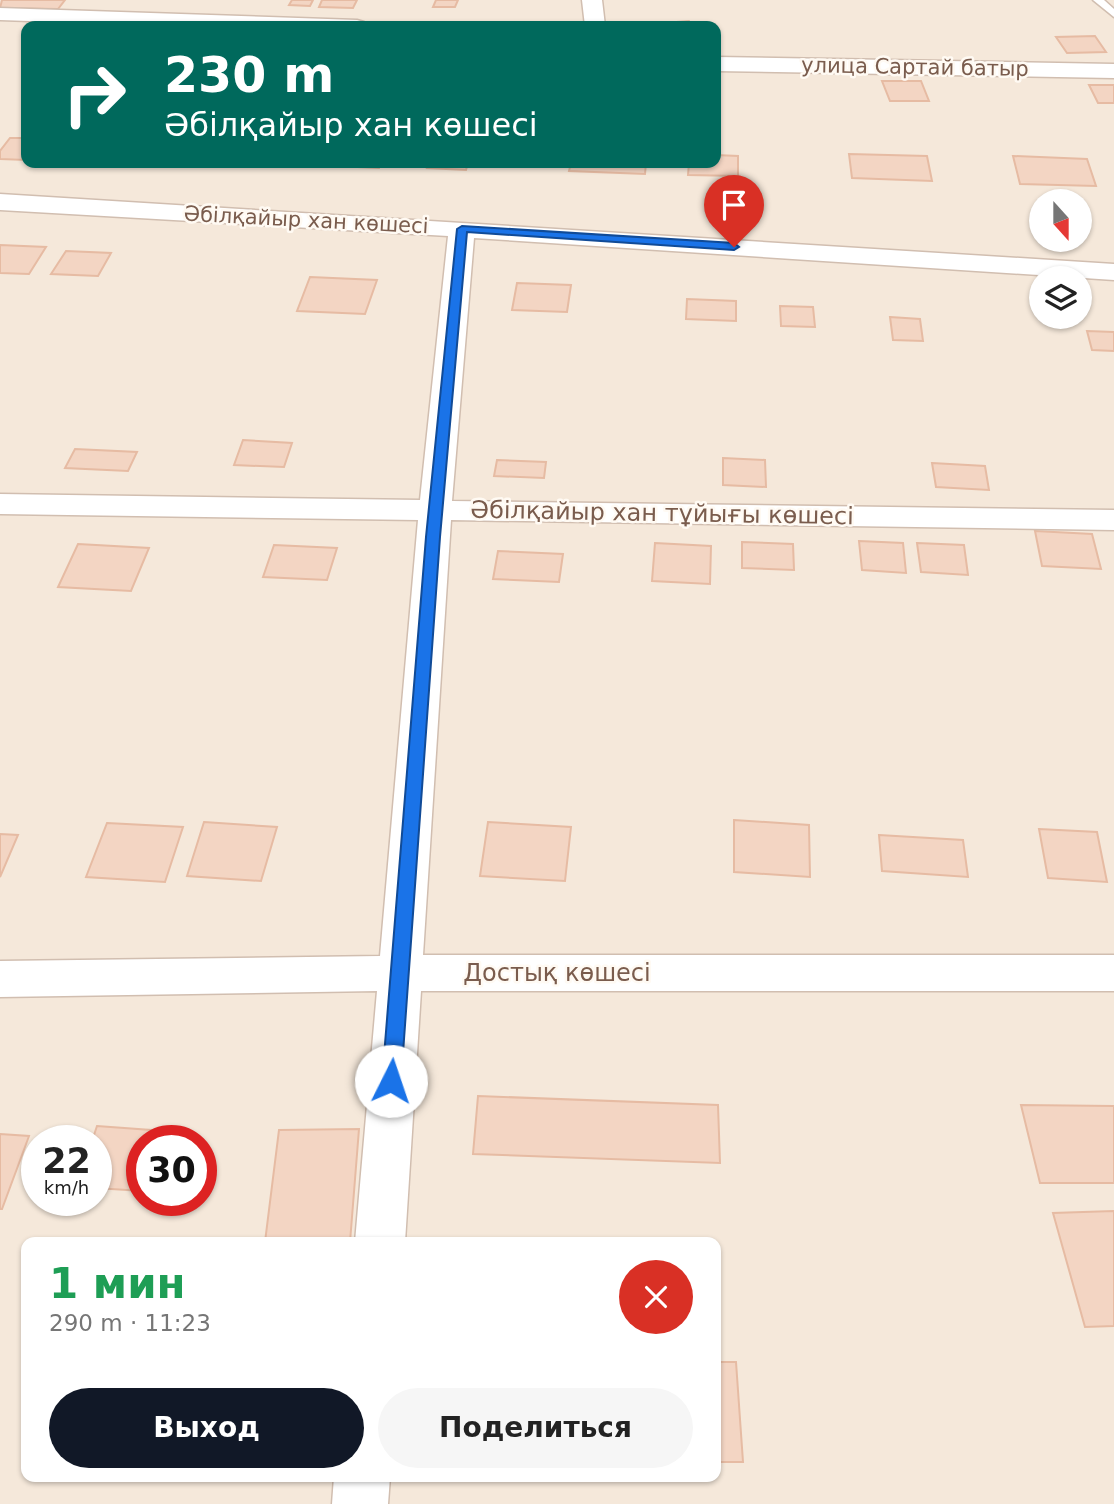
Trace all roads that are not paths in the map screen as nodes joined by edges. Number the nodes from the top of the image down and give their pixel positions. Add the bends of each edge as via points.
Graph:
1 (150, 0) edge
2 (592, 0) edge
3 (1098, 0) edge
4 (0, 14) edge
5 (1114, 14) edge
6 (135, 19) junction
7 (199, 21) edge
8 (594, 21) edge
9 (721, 64) edge
10 (1114, 71) edge
11 (0, 202) edge
12 (462, 229) junction
13 (1114, 272) edge
14 (0, 504) edge
15 (435, 510) junction
16 (1114, 520) edge
17 (399, 973) junction
18 (1114, 973) edge
19 (0, 979) edge
20 (380, 1237) edge
21 (362, 1482) edge
22 (360, 1504) edge

1 - 6 street
2 - 8 street
3 - 5 lane
4 - 6 street
6 - 7 street
9 - 10 street, улица Сартай батыр
11 - 12 street, Әбілқайыр хан көшесі
12 - 13 street, Әбілқайыр хан көшесі
12 - 15 street
14 - 15 street, Әбілқайыр хан тұйығы көшесі
15 - 16 street, Әбілқайыр хан тұйығы көшесі
15 - 17 street
17 - 18 street, Достық көшесі
17 - 19 street, Достық көшесі
17 - 20 street
21 - 22 street

